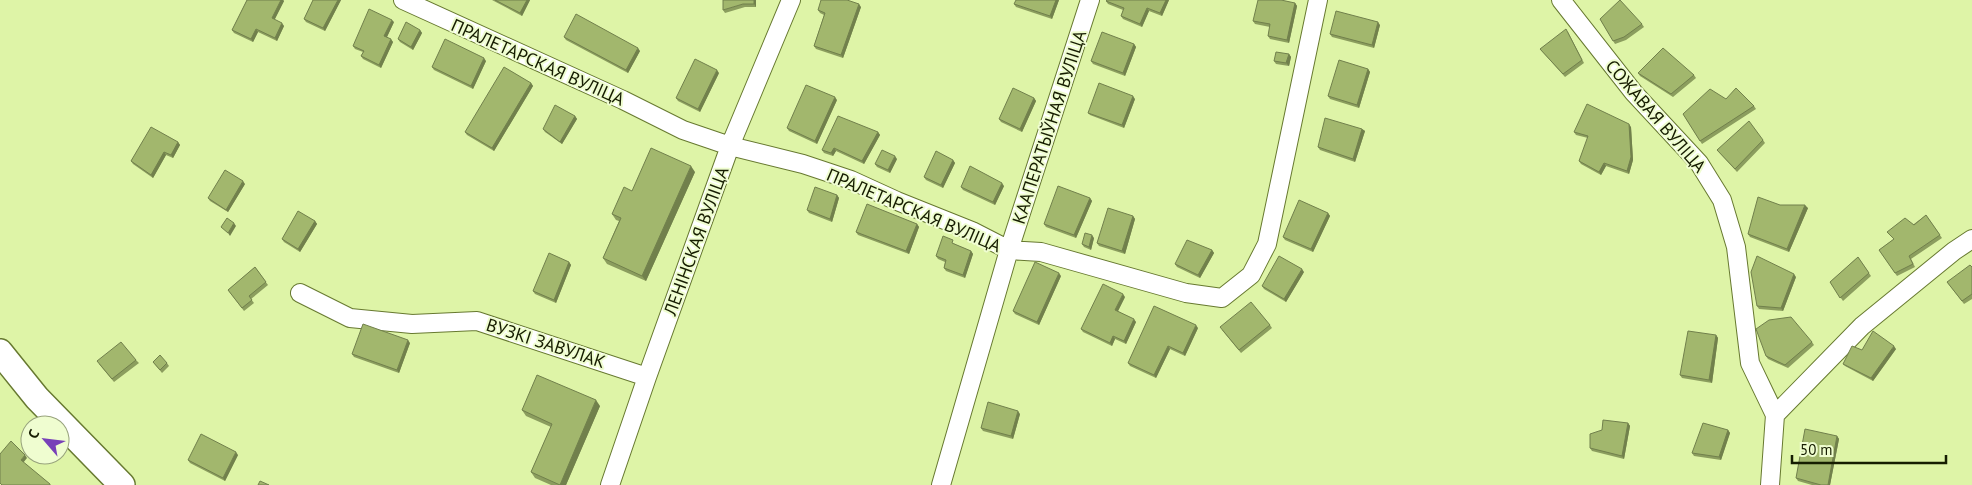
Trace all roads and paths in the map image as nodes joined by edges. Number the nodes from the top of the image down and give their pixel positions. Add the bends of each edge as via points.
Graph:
1 (403, 0) edge
2 (791, 0) edge
3 (1090, 0) edge
4 (1318, 0) edge
5 (1561, 0) edge
6 (730, 146) junction
7 (1972, 239) edge
8 (1009, 250) junction
9 (300, 293) dead end
10 (0, 352) edge
11 (647, 377) junction
12 (1775, 414) junction
13 (122, 485) edge
14 (610, 485) edge
15 (941, 485) edge
16 (1770, 485) edge

1 - 6 street, ПРАЛЕТАРСКАЯ ВУЛІЦА via 683,130
2 - 6 street, ЛЕНІНСКАЯ ВУЛІЦА
3 - 8 street, КААПЕРАТЫЎНАЯ ВУЛІЦА
4 - 8 street, ПРАЛЕТАРСКАЯ ВУЛІЦА via 1267,244 1251,275 1222,298 1186,293 1041,252
5 - 12 street, СОЖАВАЯ ВУЛІЦА via 1634,93 1700,163 1722,200 1736,248 1750,363
6 - 8 street, ПРАЛЕТАРСКАЯ ВУЛІЦА via 851,180
6 - 11 street, ЛЕНІНСКАЯ ВУЛІЦА
7 - 12 street via 1862,326
8 - 15 street, КААПЕРАТЫЎНАЯ ВУЛІЦА
9 - 11 street, ВУЗКІ ЗАВУЛАК via 350,318 412,324 477,321
10 - 13 main road via 37,398
11 - 14 street, ЛЕНІНСКАЯ ВУЛІЦА
12 - 16 street

